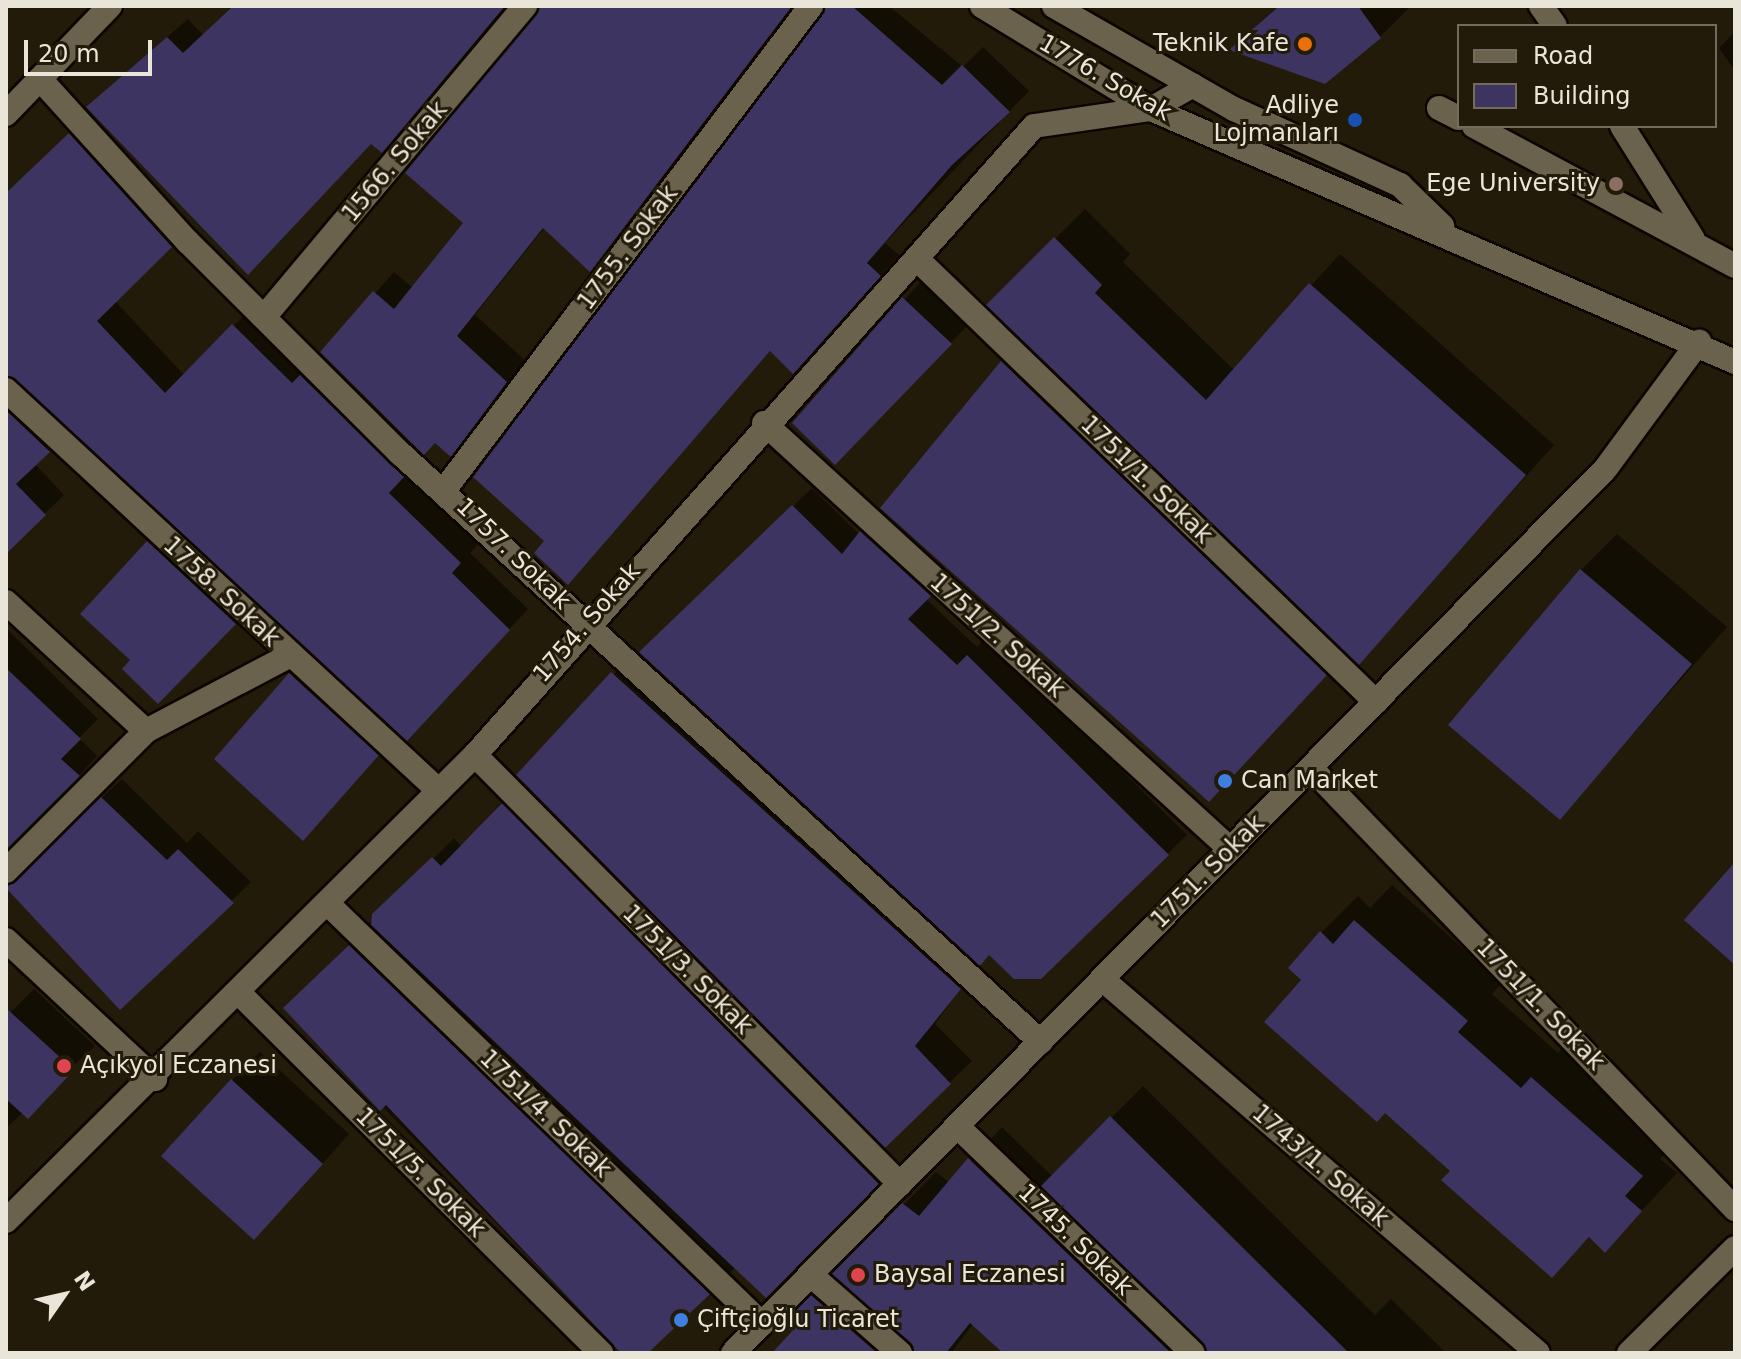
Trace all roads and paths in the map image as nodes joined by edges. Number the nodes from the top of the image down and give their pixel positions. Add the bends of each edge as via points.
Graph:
1 (110, 6) edge
2 (525, 6) edge
3 (811, 6) edge
4 (982, 6) edge
5 (1054, 6) edge
6 (1541, 6) edge
7 (1554, 24) edge
8 (40, 79) junction
9 (1193, 85) junction
10 (1151, 109) junction
11 (6, 114) edge
12 (1478, 128) edge
13 (1623, 128) edge
14 (1452, 236) junction
15 (1694, 241) junction
16 (917, 259) junction
17 (1735, 266) edge
18 (264, 317) junction
19 (1699, 342) junction
20 (1735, 362) edge
21 (6, 390) edge
22 (764, 423) junction
23 (445, 489) junction
24 (6, 602) edge
25 (586, 623) junction
26 (289, 656) junction
27 (1376, 702) junction
28 (146, 731) junction
29 (475, 755) junction
30 (1311, 768) junction
31 (439, 791) junction
32 (1230, 849) junction
33 (6, 871) edge
34 (328, 904) junction
35 (6, 940) edge
36 (1102, 979) junction
37 (239, 993) junction
38 (1041, 1042) junction
39 (155, 1079) junction
40 (957, 1126) junction
41 (900, 1184) junction
42 (1735, 1209) edge
43 (6, 1221) edge
44 (1735, 1248) edge
45 (812, 1276) junction
46 (762, 1324) junction
47 (601, 1353) edge
48 (733, 1353) edge
49 (900, 1353) edge
50 (1193, 1353) edge
51 (1538, 1353) edge
52 (1629, 1353) edge

1 - 8 street
2 - 18 street, 1566. Sokak
3 - 23 street, 1755. Sokak
4 - 10 street, 1776. Sokak
5 - 9 street, 1776. Sokak
6 - 7 street
8 - 11 street
8 - 18 street, 1757. Sokak
9 - 10 street, 1754. Sokak
9 - 14 street, 1776. Sokak via 1400,185
10 - 14 street, 1776. Sokak
10 - 16 street, 1754. Sokak via 1034,126
12 - 15 street
13 - 15 street
14 - 19 street, 1776. Sokak
15 - 17 street
16 - 22 street, 1754. Sokak
16 - 27 street, 1751/1. Sokak
18 - 23 street, 1757. Sokak
19 - 20 street, 1776. Sokak
19 - 27 street, 1751. Sokak via 1606,468
21 - 26 street, 1758. Sokak
22 - 25 street, 1754. Sokak
22 - 32 street, 1751/2. Sokak
23 - 25 street, 1757. Sokak
24 - 28 street
25 - 29 street, 1754. Sokak
25 - 38 street, 1757. Sokak
26 - 28 street
26 - 31 street, 1758. Sokak
27 - 30 street, 1751. Sokak
28 - 33 street
29 - 31 street, 1754. Sokak
29 - 41 street, 1751/3. Sokak
30 - 32 street, 1751. Sokak
30 - 42 street, 1751/1. Sokak
31 - 34 street, 1754. Sokak
32 - 36 street, 1751. Sokak
34 - 37 street, 1754. Sokak
34 - 46 street, 1751/4. Sokak
35 - 39 street
36 - 38 street, 1751. Sokak
36 - 51 street, 1743/1. Sokak
37 - 39 street, 1754. Sokak
37 - 47 street, 1751/5. Sokak
38 - 40 street, 1751. Sokak
39 - 43 street, 1754. Sokak
40 - 41 street, 1751. Sokak
40 - 50 street, 1745. Sokak
41 - 45 street, 1751. Sokak
44 - 52 street
45 - 46 street, 1751. Sokak
45 - 49 street
46 - 48 street, 1751. Sokak

